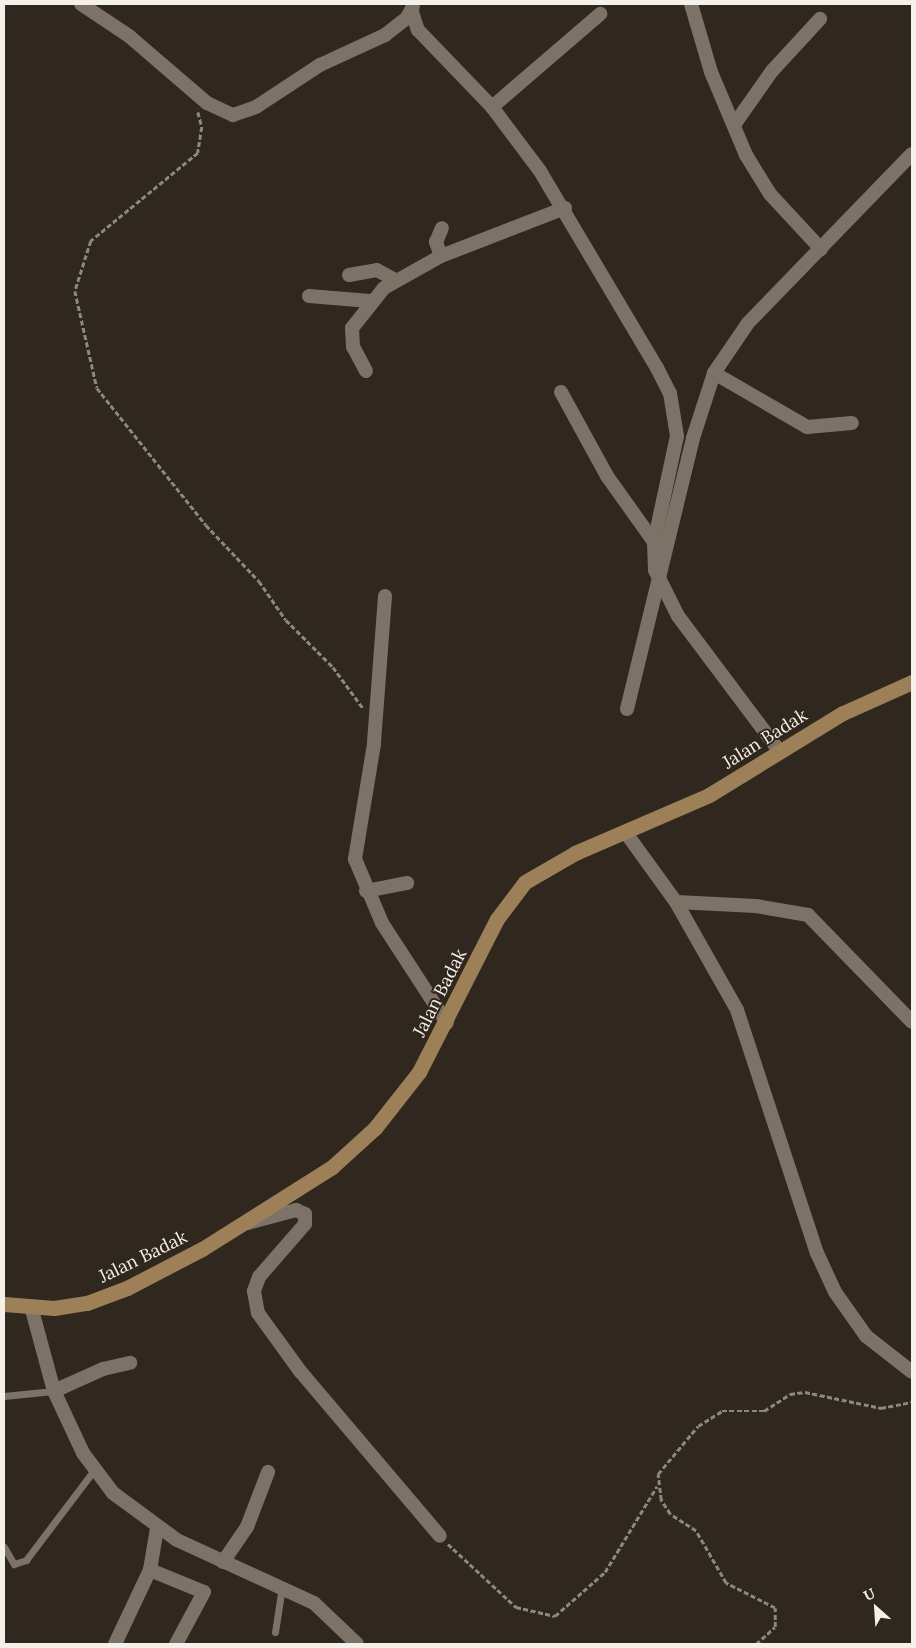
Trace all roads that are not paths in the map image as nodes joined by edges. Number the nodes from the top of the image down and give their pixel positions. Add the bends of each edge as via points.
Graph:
1 (81, 4) edge
2 (691, 4) edge
3 (412, 8) edge
4 (600, 14) dead end
5 (820, 19) dead end
6 (402, 24) junction
7 (418, 30) junction
8 (492, 108) junction
9 (734, 125) junction
10 (912, 154) edge
11 (565, 208) junction
12 (442, 228) dead end
13 (821, 249) junction
14 (441, 256) junction
15 (349, 275) dead end
16 (395, 280) junction
17 (308, 296) dead end
18 (370, 301) junction
19 (366, 371) dead end
20 (714, 373) junction
21 (561, 392) dead end
22 (852, 423) dead end
23 (654, 542) junction
24 (661, 582) junction
25 (385, 596) dead end
26 (912, 682) edge
27 (627, 709) dead end
28 (780, 752) junction
29 (626, 833) junction
30 (407, 882) dead end
31 (366, 892) junction
32 (676, 902) junction
33 (912, 1022) edge
34 (447, 1023) junction
35 (242, 1224) junction
36 (4, 1304) edge
37 (32, 1310) junction
38 (130, 1364) dead end
39 (912, 1372) edge
40 (54, 1391) junction
41 (4, 1396) edge
42 (94, 1470) junction
43 (268, 1472) dead end
44 (157, 1528) junction
45 (440, 1536) road end
46 (4, 1548) edge
47 (223, 1562) junction
48 (150, 1570) junction
49 (282, 1587) junction
50 (275, 1632) dead end
51 (115, 1644) edge
52 (176, 1644) edge
53 (356, 1644) edge

1 - 6 street via 129,36 216,109 240,115 320,64
2 - 9 street via 711,72
3 - 6 street
3 - 7 street
4 - 8 street
5 - 9 street via 772,71
6 - 7 street
7 - 8 street
8 - 11 street
9 - 13 street via 770,194
10 - 13 street
11 - 14 street
11 - 23 street via 657,368 673,406 677,436
12 - 14 street via 436,242
13 - 20 street via 748,324
14 - 16 street
15 - 16 street via 377,270
16 - 18 street
17 - 18 street
18 - 19 street via 354,321 350,335
20 - 22 street via 807,427
20 - 24 street via 693,438
21 - 23 street via 607,476
23 - 24 street via 653,563
24 - 27 street
24 - 28 street via 690,632
25 - 31 street via 375,726 355,846
26 - 28 street, Jalan Badak via 843,713
28 - 29 street, Jalan Badak via 709,795
29 - 32 street
29 - 34 street, Jalan Badak via 546,868 516,892 497,919
30 - 31 street
31 - 34 street via 406,963
32 - 33 street via 756,906 808,915
32 - 39 street via 747,1036 817,1253 835,1292 866,1336
34 - 35 street, Jalan Badak via 410,1086 375,1128 332,1167
35 - 37 street, Jalan Badak via 127,1288 88,1303
35 - 45 street via 291,1210 305,1214 304,1224 259,1277 254,1291 258,1313 294,1364
36 - 37 street, Jalan Badak
37 - 40 street
38 - 40 street via 103,1369
40 - 41 lane
40 - 42 street
42 - 44 street via 132,1510
42 - 46 lane via 26,1560 14,1564
43 - 47 street via 247,1527
44 - 47 street
44 - 48 street
47 - 49 street
48 - 51 street
48 - 52 street via 204,1592
49 - 50 lane
49 - 53 street via 314,1603

